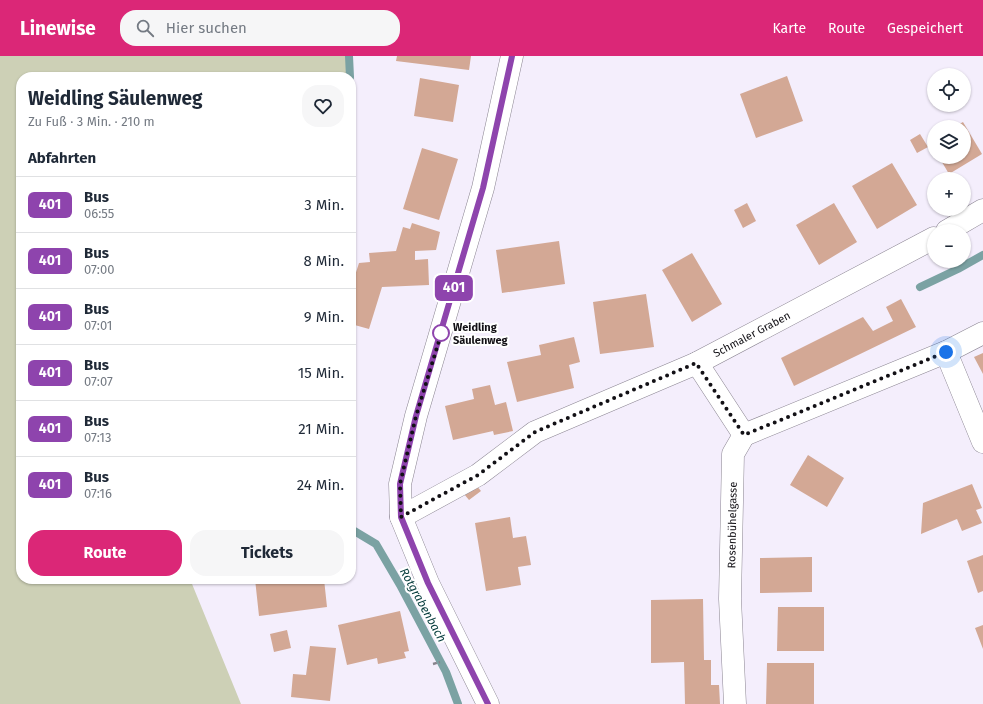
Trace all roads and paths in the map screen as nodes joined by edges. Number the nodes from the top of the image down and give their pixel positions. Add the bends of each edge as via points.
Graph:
1 (512, 56) edge
2 (983, 210) edge
3 (959, 224) edge
4 (927, 242) edge
5 (983, 333) edge
6 (946, 352) junction
7 (696, 363) junction
8 (744, 435) junction
9 (983, 442) edge
10 (401, 517) junction
11 (488, 704) edge
12 (734, 704) edge

1 - 10 street via 483,188 416,416 400,484
2 - 3 street
4 - 7 street, Schmaler Graben
5 - 6 street
6 - 8 street
6 - 9 street
7 - 8 street
7 - 10 street, Schmaler Graben via 535,432 478,475
8 - 12 street, Rosenbühelgasse via 733,454 730,599
10 - 11 street via 428,583

